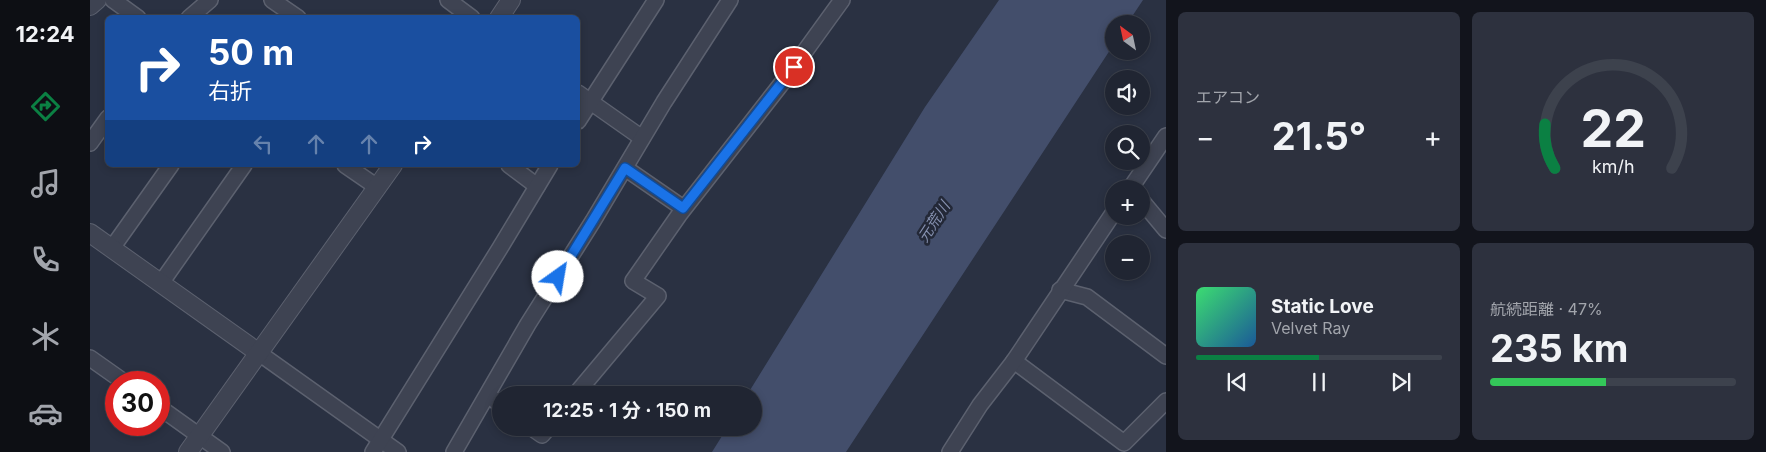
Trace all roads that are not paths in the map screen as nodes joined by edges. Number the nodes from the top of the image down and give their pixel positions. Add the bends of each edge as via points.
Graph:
1 (97, 0) edge
2 (113, 0) edge
3 (210, 0) edge
4 (272, 0) edge
5 (448, 0) edge
6 (511, 0) edge
7 (656, 0) edge
8 (730, 0) edge
9 (842, 0) edge
10 (90, 6) edge
11 (134, 15) edge
12 (192, 15) edge
13 (294, 15) edge
14 (468, 15) edge
15 (501, 15) edge
16 (584, 97) edge
17 (580, 113) edge
18 (105, 122) edge
19 (1166, 136) edge
20 (642, 138) junction
21 (90, 143) edge
22 (170, 167) edge
23 (243, 167) edge
24 (348, 167) edge
25 (392, 167) edge
26 (512, 167) edge
27 (549, 167) edge
28 (625, 168) junction
29 (1136, 180) edge
30 (537, 186) junction
31 (377, 187) junction
32 (683, 208) junction
33 (1150, 211) edge
34 (1105, 225) edge
35 (1166, 230) edge
36 (90, 233) edge
37 (112, 248) junction
38 (1073, 272) junction
39 (161, 283) junction
40 (1060, 290) junction
41 (1087, 298) junction
42 (260, 353) junction
43 (1166, 356) edge
44 (90, 358) edge
45 (1014, 361) junction
46 (108, 371) edge
47 (583, 386) edge
48 (488, 395) junction
49 (492, 398) edge
50 (1166, 401) edge
51 (170, 415) edge
52 (200, 436) junction
53 (377, 446) edge
54 (188, 452) edge
55 (222, 452) edge
56 (398, 452) edge
57 (454, 452) edge
58 (950, 452) edge

1 - 10 street
2 - 11 street
3 - 12 street
4 - 13 street
5 - 14 street
6 - 15 street
7 - 16 street
8 - 20 street
9 - 32 street via 782,83
16 - 17 street
16 - 20 street
18 - 21 street
19 - 29 street
20 - 28 street
22 - 37 street
23 - 39 street
24 - 31 street
25 - 31 street
26 - 30 street
27 - 30 street
28 - 32 street
28 - 48 street
30 - 53 street
31 - 42 street
32 - 47 street via 633,281 658,296
33 - 35 street
34 - 38 street
36 - 37 street
37 - 39 street
38 - 40 street
38 - 41 street
39 - 42 street
40 - 41 street
40 - 45 street
41 - 43 street
42 - 52 street
42 - 53 street
44 - 46 street
45 - 50 street via 1124,442
45 - 58 street
48 - 49 street
48 - 57 street
51 - 52 street
52 - 54 street
52 - 55 street
53 - 56 street

